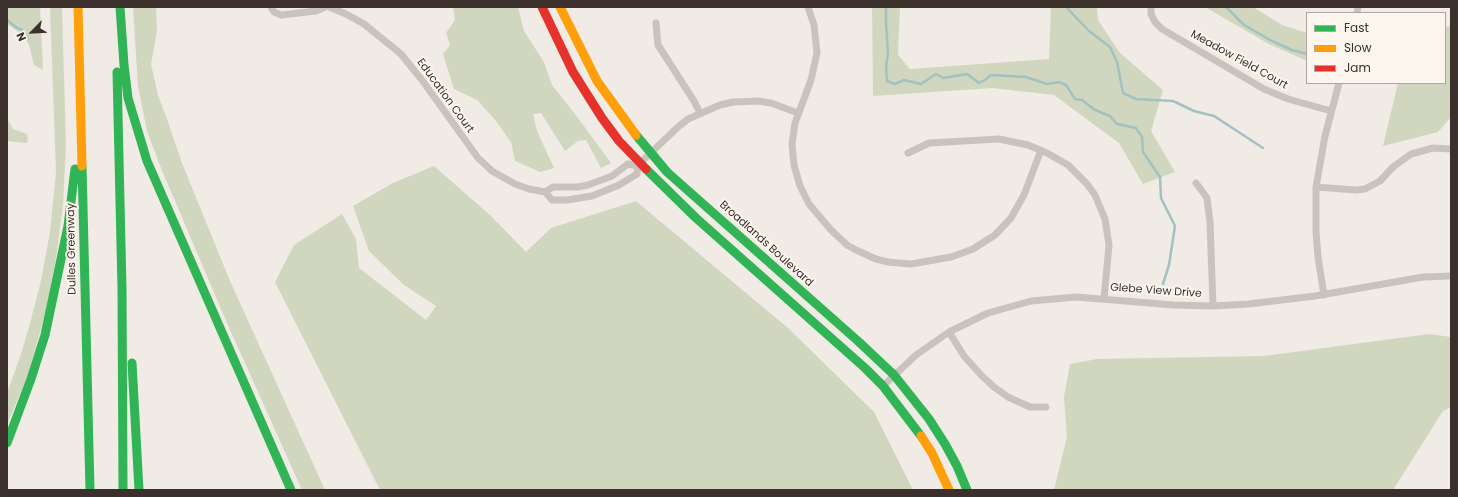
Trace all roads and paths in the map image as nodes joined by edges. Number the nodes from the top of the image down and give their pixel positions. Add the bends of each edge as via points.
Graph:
1 (78, 7) edge
2 (115, 7) edge
3 (120, 7) edge
4 (271, 7) edge
5 (324, 7) edge
6 (329, 7) edge
7 (542, 7) edge
8 (560, 7) edge
9 (808, 7) edge
10 (1151, 7) edge
11 (656, 24) dead end
12 (1339, 84) edge
13 (1331, 111) junction
14 (700, 113) junction
15 (798, 113) junction
16 (81, 136) junction
17 (1451, 149) edge
18 (1041, 150) junction
19 (908, 153) dead end
20 (651, 154) junction
21 (639, 164) junction
22 (1196, 183) dead end
23 (1316, 187) junction
24 (545, 192) junction
25 (1451, 276) edge
26 (122, 288) junction
27 (1324, 295) junction
28 (1104, 299) junction
29 (1213, 306) junction
30 (949, 332) junction
31 (894, 375) junction
32 (883, 386) junction
33 (1046, 407) dead end
34 (13, 430) junction
35 (7, 443) edge
36 (7, 447) edge
37 (90, 490) edge
38 (123, 490) edge
39 (138, 490) edge
40 (291, 490) edge
41 (949, 490) edge
42 (967, 490) edge

1 - 16 main road, Dulles Greenway
2 - 26 main road
3 - 40 main road via 128,98 147,161
4 - 5 street via 274,12 281,15 316,11
6 - 24 street, Education Court via 364,24 401,54 478,158 492,171 515,184
7 - 21 main road via 563,53 588,97
8 - 20 main road, Broadlands Boulevard via 596,81
9 - 15 street via 814,25 816,53 811,80
10 - 13 street, Meadow Field Court via 1155,22 1162,29 1258,85 1288,99
11 - 14 street via 658,45
12 - 13 street
13 - 23 street
14 - 15 street via 720,105 746,100 771,104
14 - 20 street via 678,127
15 - 18 street via 793,133 792,154 800,186 809,204 847,244 866,255 888,262 912,264 930,261 961,254 986,242 1003,227 1017,209
16 - 34 main road via 68,226 54,297 34,372
16 - 37 main road, Dulles Greenway
17 - 23 street via 1433,148 1412,154 1393,167 1380,181 1365,189
18 - 19 street via 1014,141 985,139 929,143
18 - 28 street via 1068,165 1078,174 1088,184 1101,206 1109,245
20 - 21 street
20 - 31 main road, Broadlands Boulevard via 683,186
21 - 24 street via 628,164 612,176 588,185 553,187
21 - 24 street via 637,174 592,196 574,200 552,200
21 - 32 main road
22 - 29 street via 1207,198 1208,204
23 - 27 street via 1316,232
25 - 27 street, Glebe View Drive via 1423,277
26 - 38 main road
26 - 39 main road via 129,321
27 - 29 street, Glebe View Drive via 1264,303
28 - 29 street, Glebe View Drive
28 - 30 street, Glebe View Drive via 1059,298 1017,304 974,318
30 - 31 street, Glebe View Drive via 926,347
30 - 33 street via 964,356 994,387 1030,407
31 - 32 street, Glebe View Drive
31 - 42 main road, Broadlands Boulevard via 929,419 957,466
32 - 41 main road via 932,453
34 - 35 main road
34 - 36 main road

